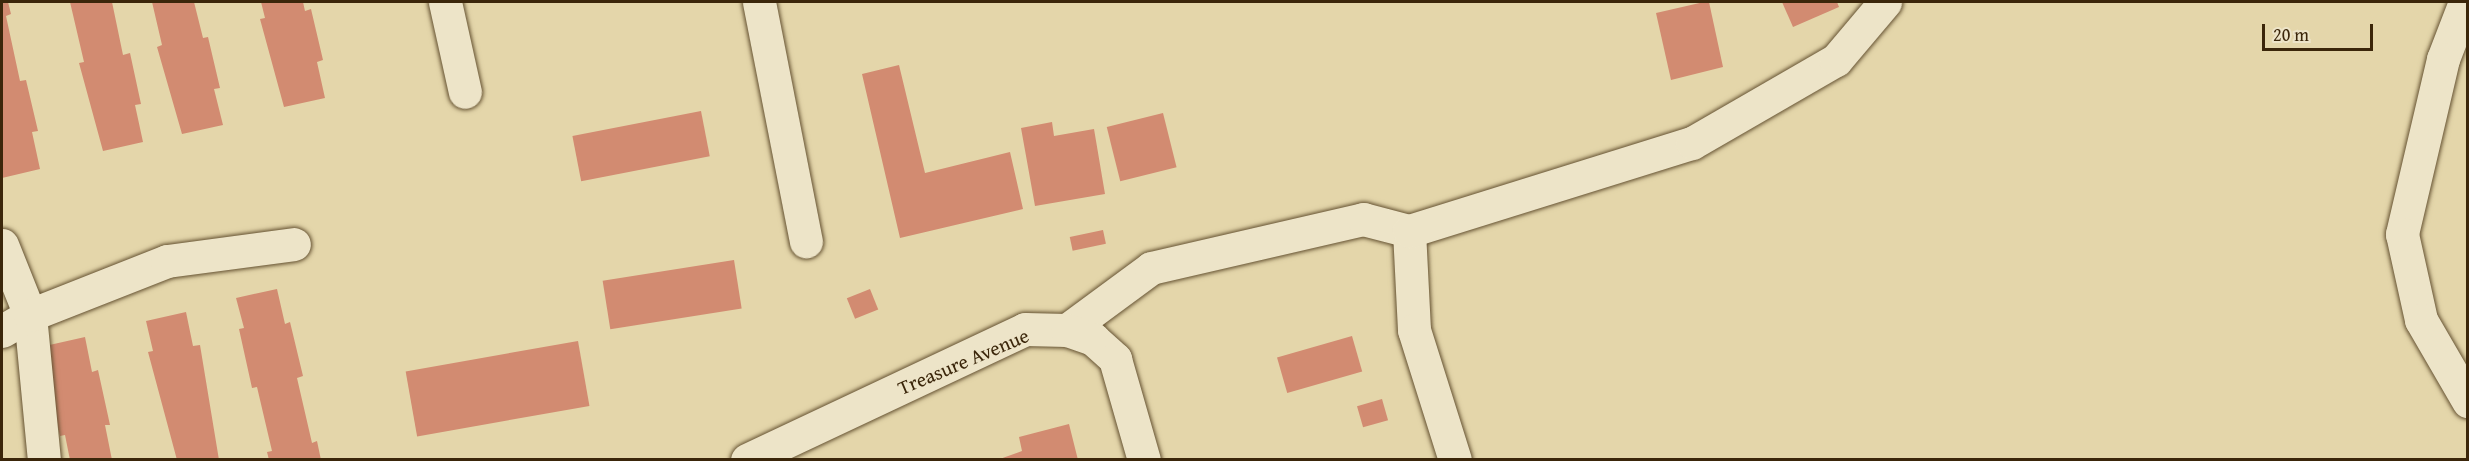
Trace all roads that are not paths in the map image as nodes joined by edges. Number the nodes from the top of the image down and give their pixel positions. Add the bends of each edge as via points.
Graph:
1 (445, 2) edge
2 (759, 2) edge
3 (1885, 2) edge
4 (2465, 2) edge
5 (465, 92) dead end
6 (1409, 231) junction
7 (806, 241) dead end
8 (294, 244) dead end
9 (2, 245) edge
10 (30, 315) junction
11 (1066, 330) junction
12 (2, 331) edge
13 (2468, 402) edge
14 (44, 459) edge
15 (747, 459) edge
16 (1144, 459) edge
17 (1455, 459) edge

1 - 5 street
2 - 7 street
3 - 6 street via 1836,60 1692,143
4 - 13 street via 2443,59 2402,234 2421,320
6 - 11 street via 1363,219 1151,268
6 - 17 street via 1414,330
8 - 10 street via 168,261
9 - 10 street
10 - 12 street
10 - 14 street
11 - 15 street, Treasure Avenue via 1025,329
11 - 16 street, Treasure Avenue via 1094,339 1115,359

